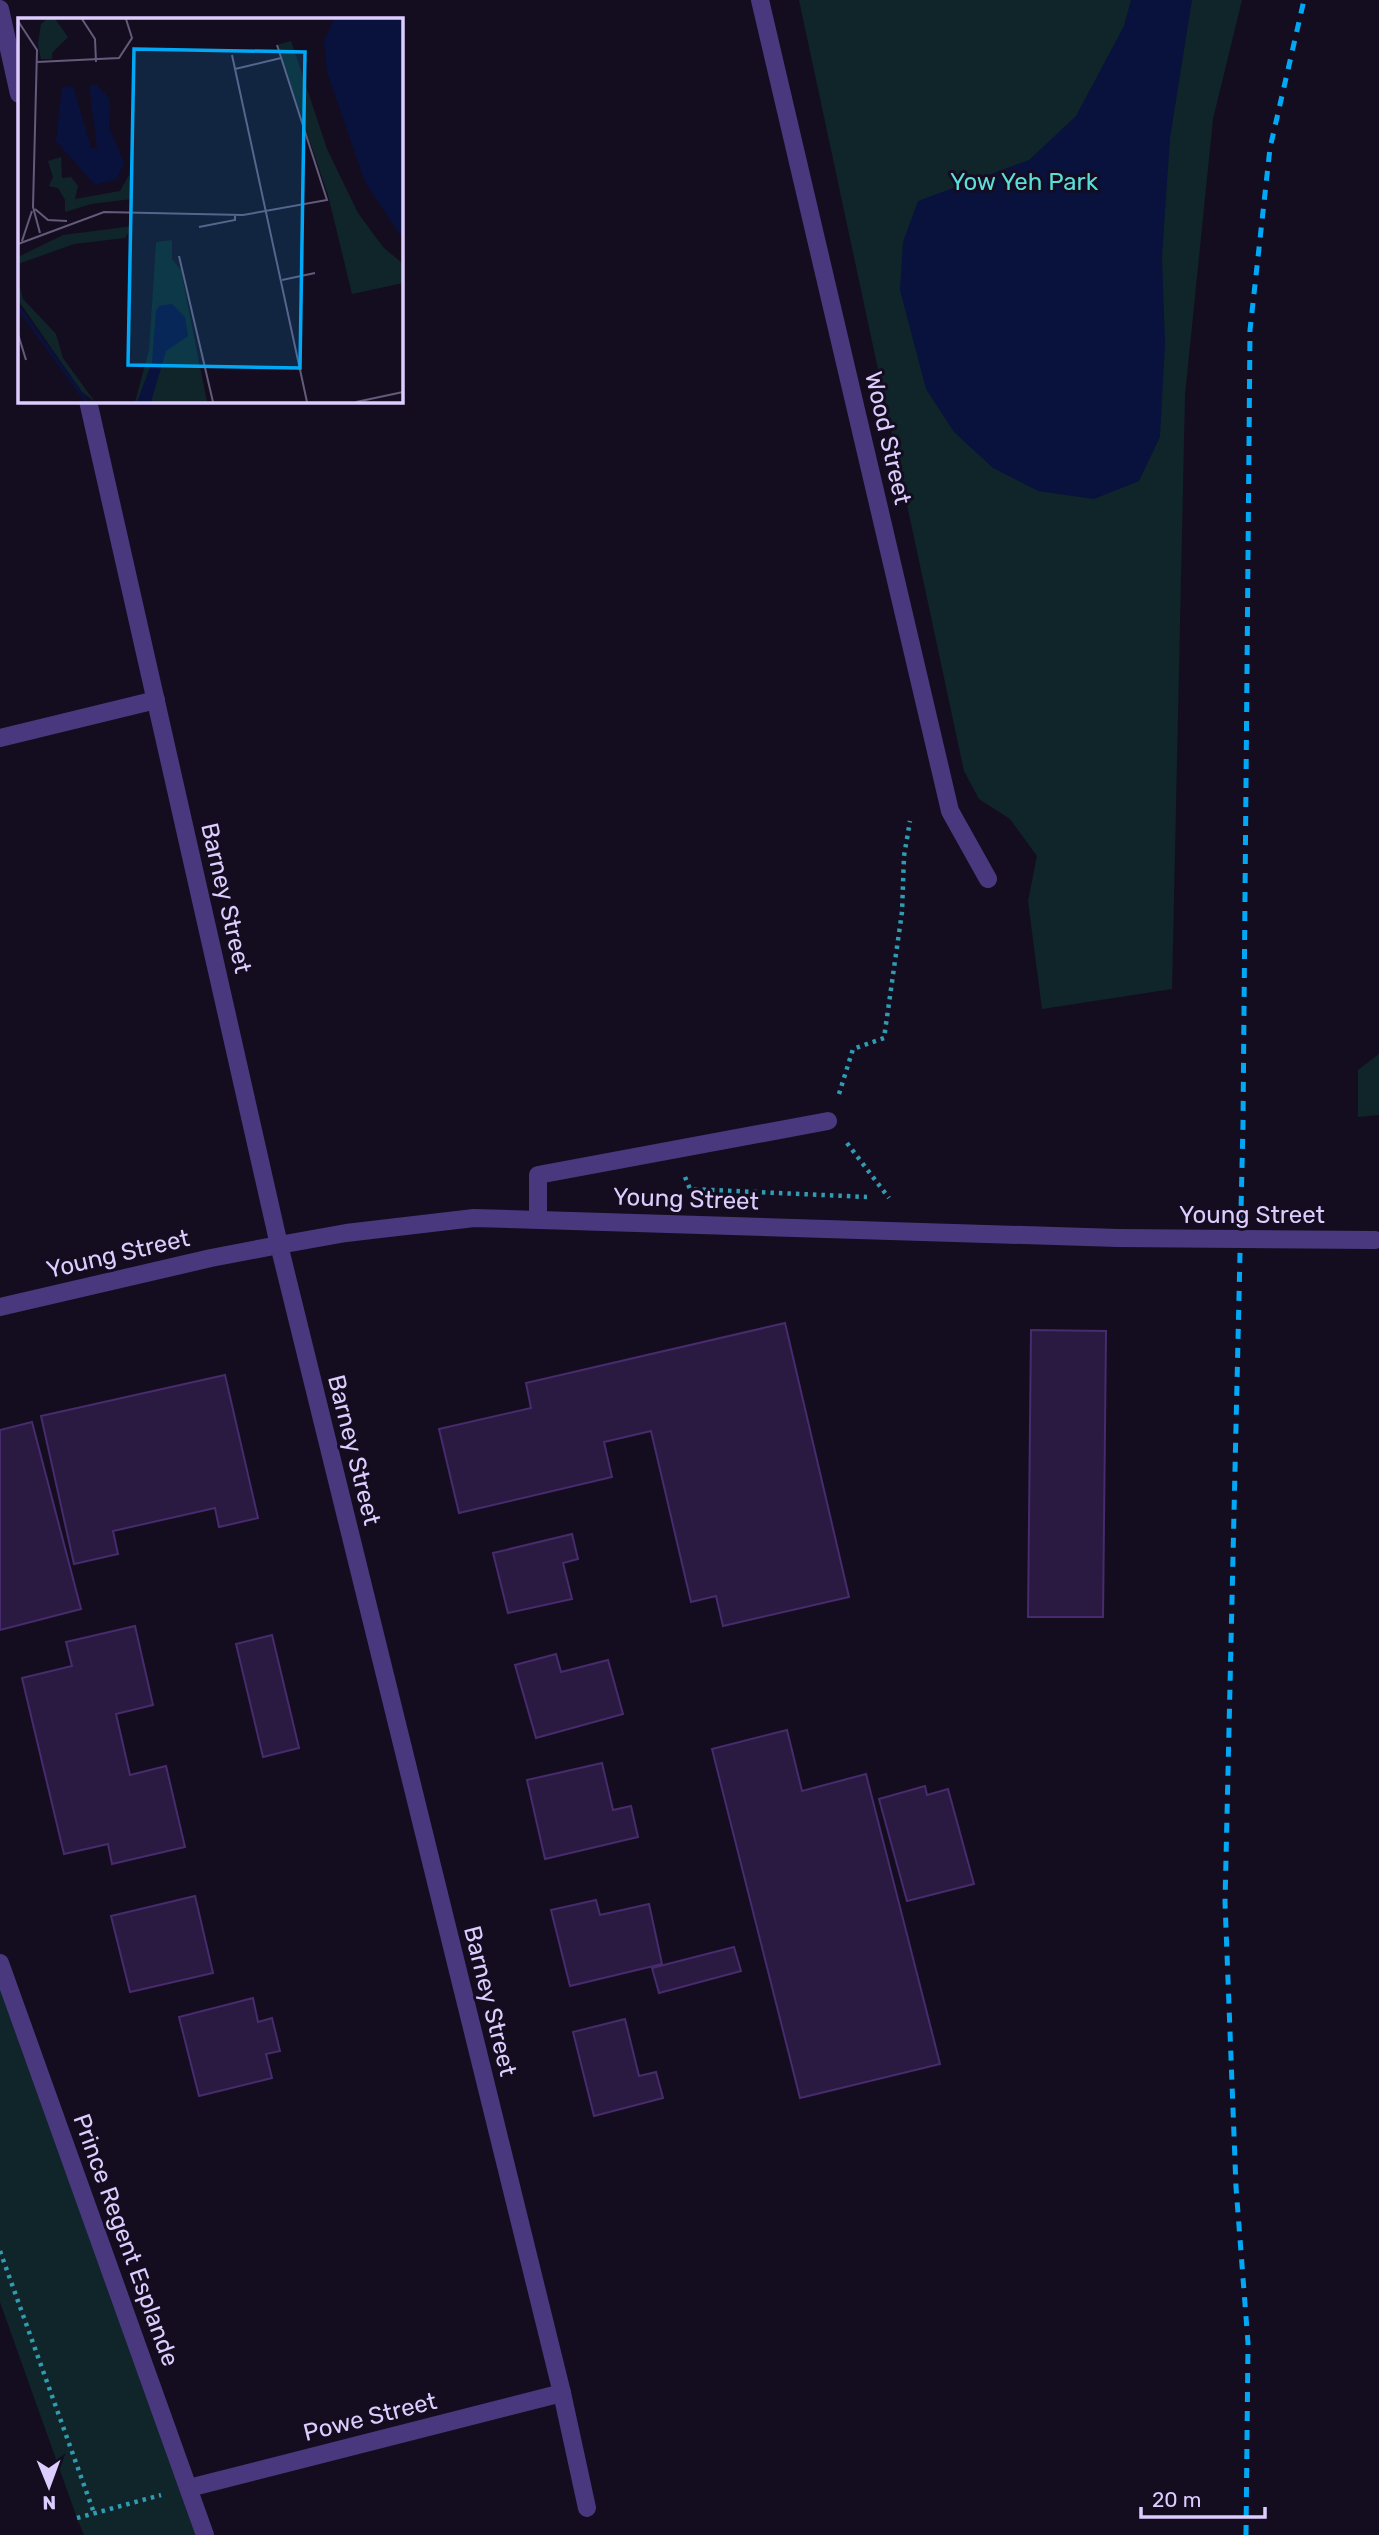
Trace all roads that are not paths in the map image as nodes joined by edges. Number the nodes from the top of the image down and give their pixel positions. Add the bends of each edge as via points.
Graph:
1 (760, 0) edge
2 (0, 9) edge
3 (18, 90) edge
4 (88, 402) edge
5 (156, 700) junction
6 (0, 738) edge
7 (988, 879) dead end
8 (828, 1121) road end
9 (538, 1219) junction
10 (1377, 1240) edge
11 (279, 1245) junction
12 (0, 1307) edge
13 (0, 1963) edge
14 (562, 2393) junction
15 (189, 2488) junction
16 (587, 2508) dead end
17 (205, 2535) edge

1 - 7 street, Wood Street via 950,811
2 - 3 street
4 - 5 street, Barney Street
5 - 6 street
5 - 11 street, Barney Street
8 - 9 street via 538,1175
9 - 10 street, Young Street, bridge via 1118,1238
9 - 11 street, Young Street via 474,1218
11 - 12 street, Young Street
11 - 14 street, Barney Street
13 - 15 street, Prince Regent Esplande
14 - 15 street, Powe Street
14 - 16 street, Barney Street
15 - 17 street, Prince Regent Esplande

